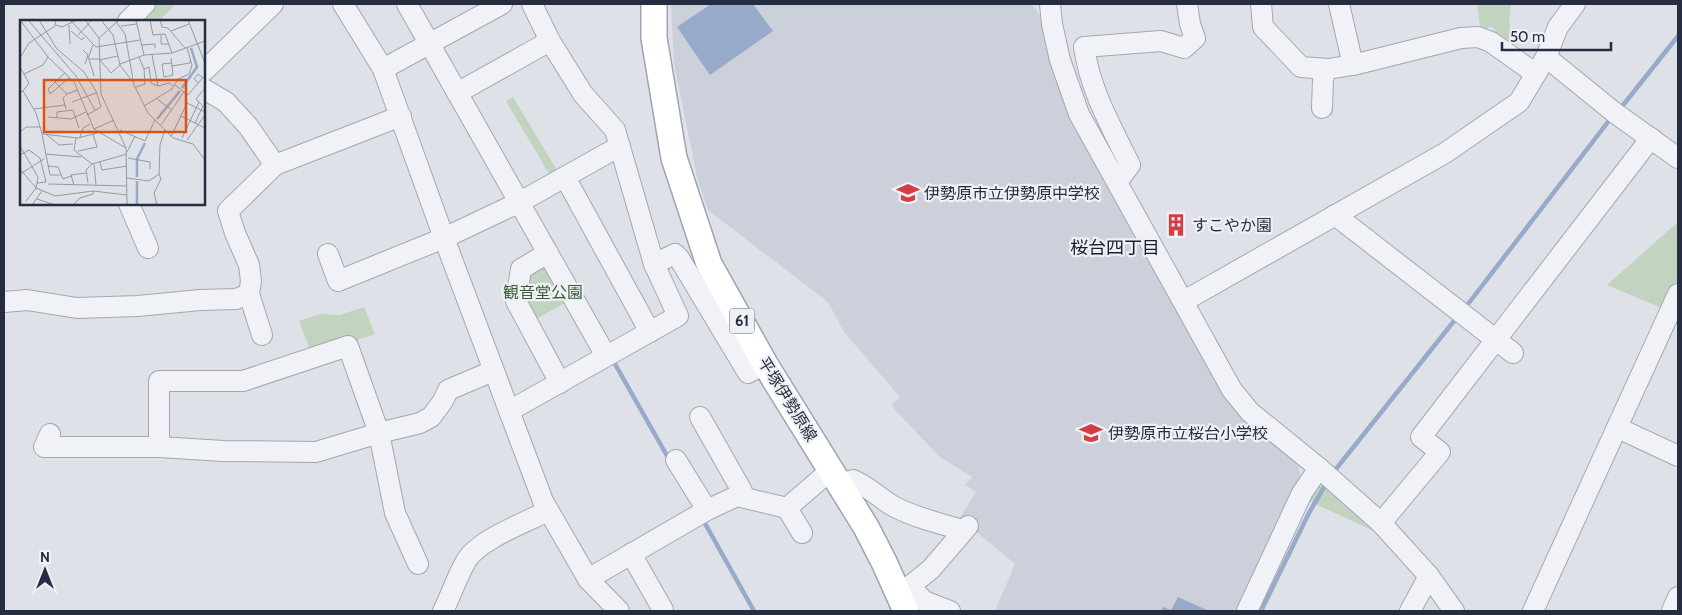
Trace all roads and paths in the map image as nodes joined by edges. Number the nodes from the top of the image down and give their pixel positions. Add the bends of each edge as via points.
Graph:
1 (145, 4) edge
2 (273, 4) edge
3 (344, 4) edge
4 (407, 4) edge
5 (502, 4) edge
6 (532, 4) edge
7 (654, 4) edge
8 (1038, 4) edge
9 (1050, 4) edge
10 (1187, 4) edge
11 (1261, 4) edge
12 (1339, 4) edge
13 (1575, 4) edge
14 (129, 20) edge
15 (1052, 24) junction
16 (550, 41) junction
17 (430, 44) junction
18 (1353, 65) junction
19 (1541, 66) junction
20 (383, 69) junction
21 (1326, 69) junction
22 (205, 70) edge
23 (205, 90) edge
24 (457, 93) junction
25 (1322, 108) dead end
26 (401, 116) junction
27 (1650, 138) junction
28 (620, 146) junction
29 (1678, 158) edge
30 (275, 165) junction
31 (565, 177) junction
32 (1117, 182) junction
33 (520, 202) junction
34 (129, 205) edge
35 (1335, 215) junction
36 (444, 238) junction
37 (148, 248) dead end
38 (548, 252) junction
39 (328, 254) dead end
40 (654, 264) junction
41 (249, 294) junction
42 (1678, 294) edge
43 (1184, 301) junction
44 (4, 302) edge
45 (650, 332) junction
46 (262, 335) dead end
47 (1496, 340) junction
48 (1513, 354) dead end
49 (606, 356) junction
50 (765, 364) junction
51 (493, 371) junction
52 (560, 383) junction
53 (509, 411) junction
54 (700, 417) dead end
55 (1618, 428) junction
56 (379, 433) junction
57 (50, 434) dead end
58 (159, 447) junction
59 (1678, 456) edge
60 (676, 460) dead end
61 (1319, 468) junction
62 (836, 477) junction
63 (742, 497) junction
64 (787, 508) junction
65 (707, 510) junction
66 (548, 511) junction
67 (1382, 523) junction
68 (802, 533) dead end
69 (632, 553) junction
70 (418, 564) dead end
71 (1429, 576) junction
72 (588, 579) junction
73 (1678, 597) edge
74 (902, 601) edge
75 (662, 610) dead end
76 (443, 611) edge
77 (619, 611) edge
78 (950, 611) edge
79 (1247, 611) edge
80 (1410, 611) edge
81 (1454, 611) edge
82 (1533, 611) edge
83 (1672, 611) edge

1 - 14 street
2 - 22 street
3 - 20 street
4 - 17 street
5 - 17 street
6 - 16 street
7 - 50 main road, 平塚伊勢原線 / 61 via 654,38 674,158 709,264
8 - 15 street
9 - 15 street
10 - 32 street via 1195,38 1184,48 1161,41 1084,47 1098,100 1130,165
11 - 21 street via 1263,27 1301,67
12 - 18 street
13 - 19 street via 1558,27
15 - 32 street via 1060,60 1079,114
16 - 24 street
16 - 28 street via 583,94 615,130
17 - 20 street
17 - 24 street
18 - 19 street via 1460,38 1478,37
18 - 21 street
19 - 27 street
19 - 35 street via 1519,102 1445,153
20 - 26 street
21 - 25 street
23 - 30 street via 226,102 248,126
24 - 33 street
26 - 30 street
26 - 36 street
27 - 29 street
27 - 47 street
28 - 31 street
28 - 40 street
30 - 41 street via 228,211 249,265
31 - 33 street
31 - 45 street
32 - 43 street
33 - 36 street
33 - 38 street
34 - 37 street
35 - 43 street
35 - 47 street
36 - 39 street via 338,281
36 - 51 street
38 - 49 street
38 - 52 street via 521,269 516,301
40 - 45 street via 678,316
40 - 50 street via 676,254 748,373
41 - 44 street via 236,299 77,308 27,300
41 - 46 street
42 - 55 street
43 - 61 street via 1232,390 1250,412
45 - 49 street
47 - 48 street
47 - 67 street via 1421,437 1440,452
49 - 52 street
50 - 62 main road, 平塚伊勢原線 / 61
51 - 53 street
51 - 56 street via 448,390 426,420
52 - 53 street
53 - 66 street
54 - 63 street via 742,491
55 - 59 street
55 - 82 street
56 - 58 street via 316,452
56 - 58 street via 348,346 243,381 159,381
56 - 70 street via 395,513
57 - 58 street via 44,447
60 - 65 street
61 - 67 street
61 - 79 street via 1302,493
62 - 64 street
62 - 74 main road, 平塚伊勢原線 / 61
62 - 74 street via 860,483 894,506 932,521 966,528
63 - 64 street
63 - 65 street via 737,496
64 - 68 street
65 - 69 street
66 - 72 street
66 - 76 street via 477,548 466,560
67 - 71 street
69 - 72 street
69 - 75 street
71 - 80 street
71 - 81 street
72 - 77 street
73 - 83 street
74 - 78 street via 924,601

